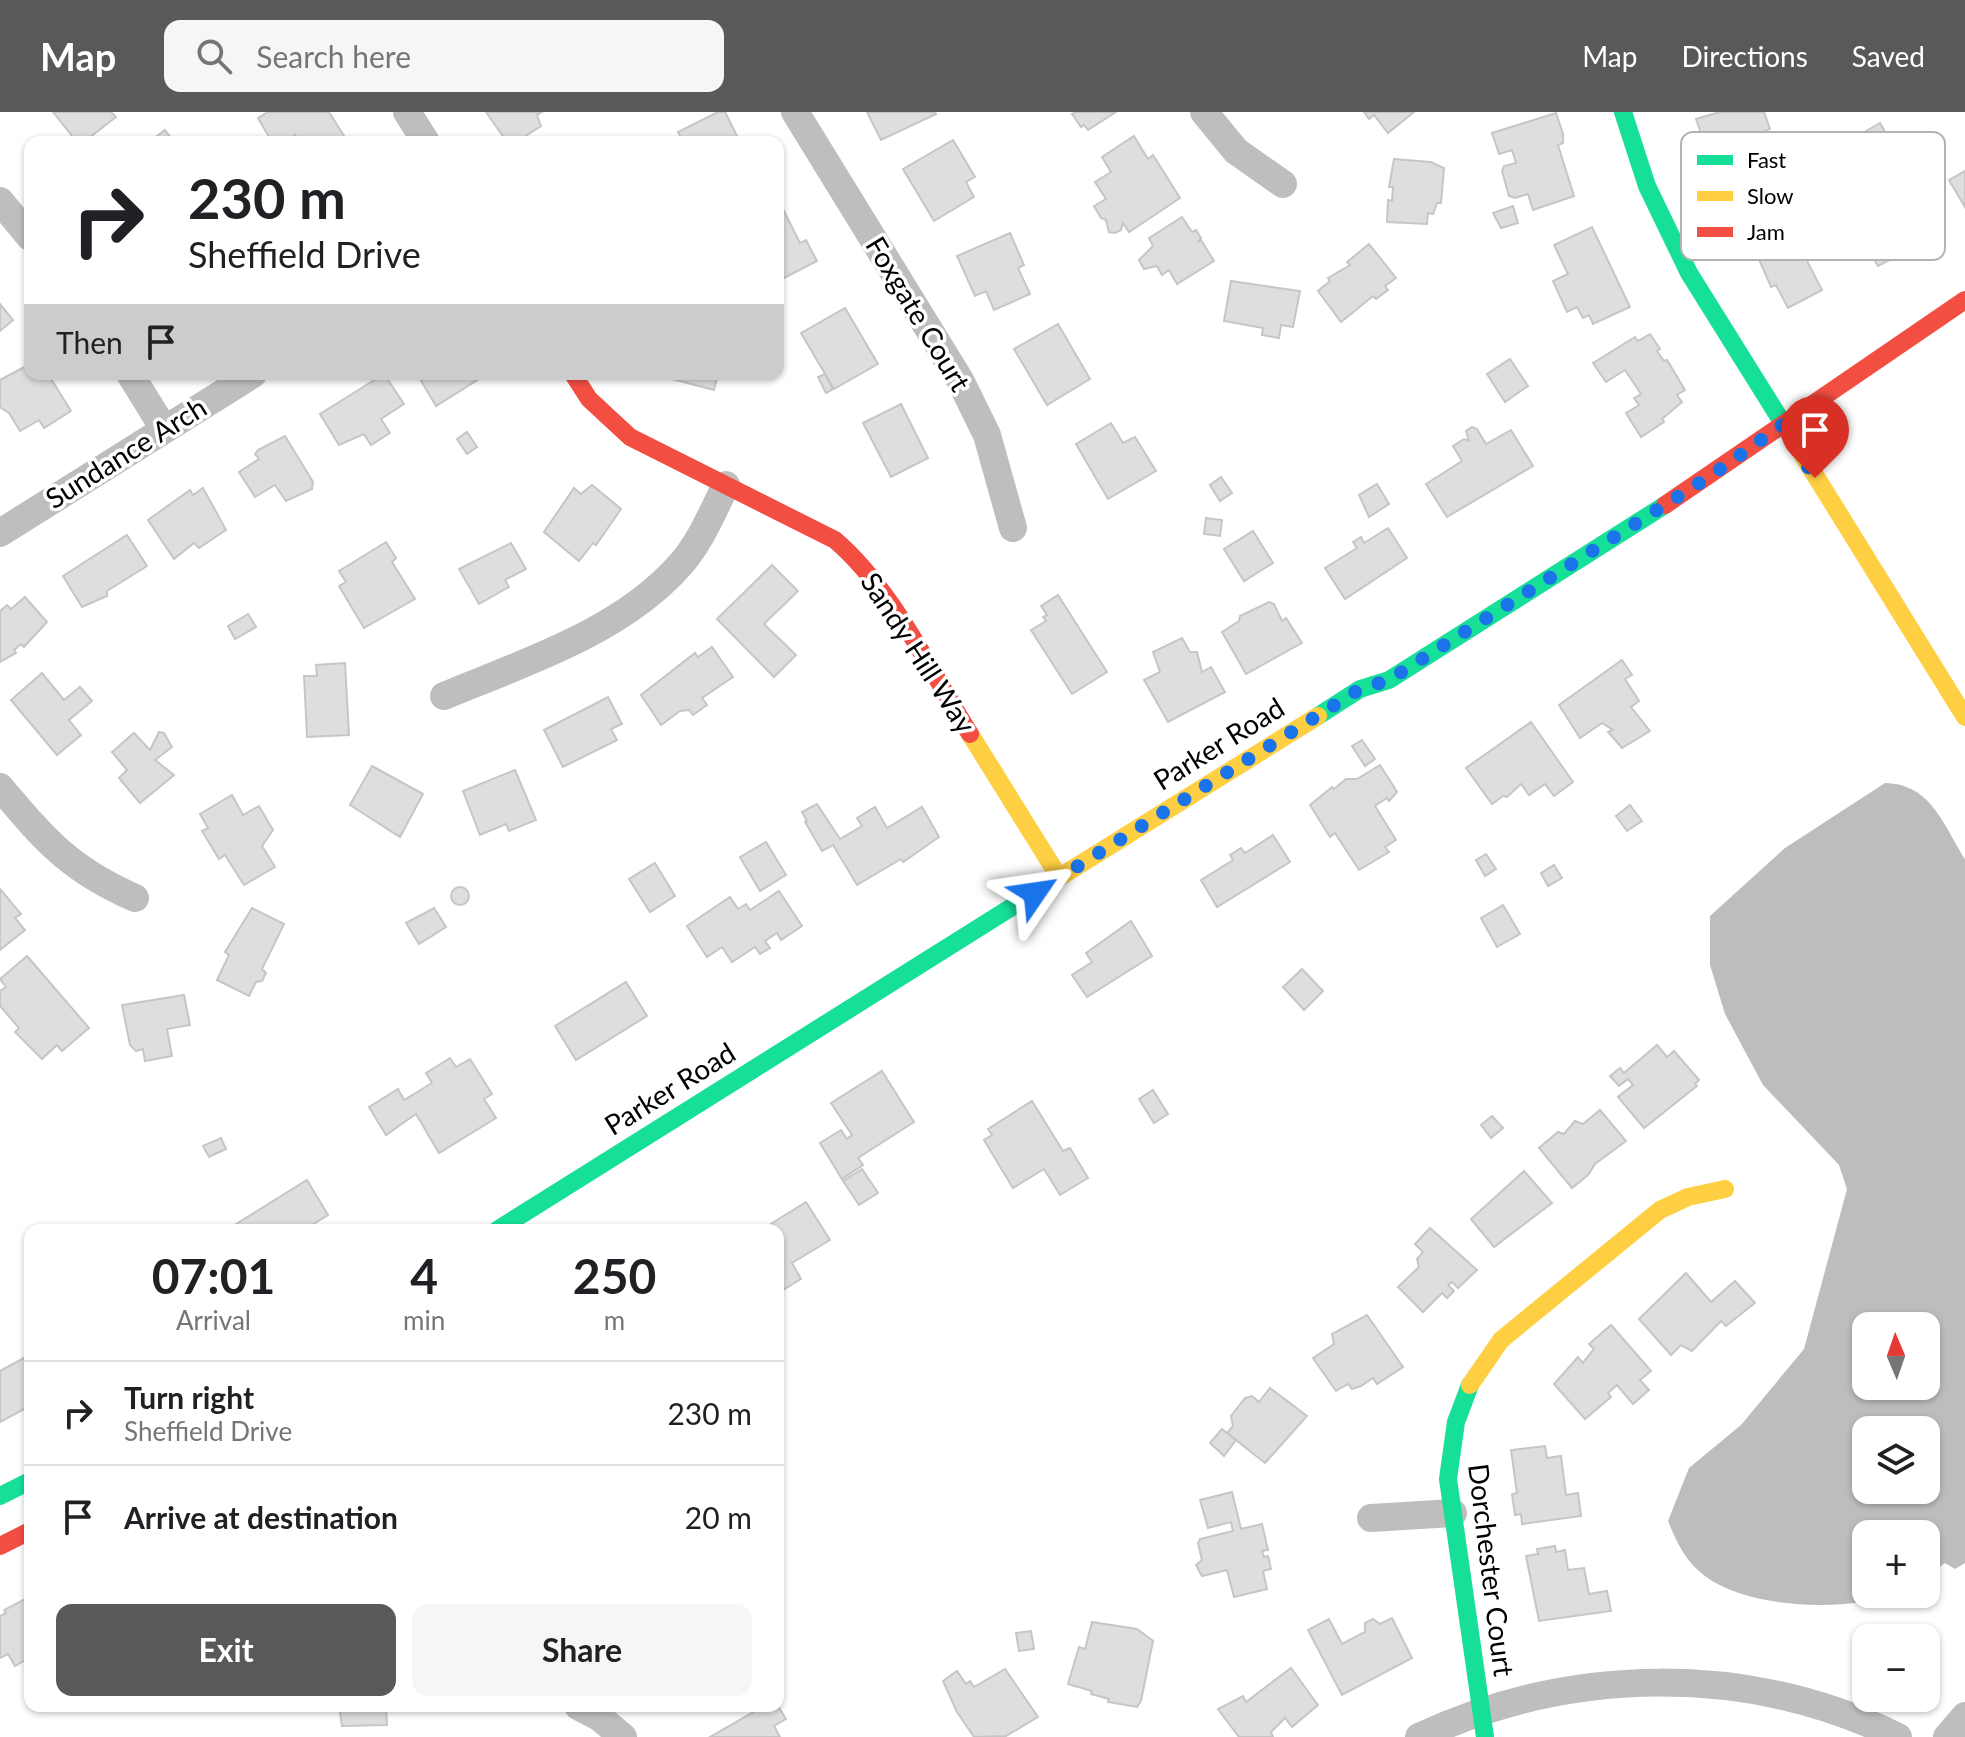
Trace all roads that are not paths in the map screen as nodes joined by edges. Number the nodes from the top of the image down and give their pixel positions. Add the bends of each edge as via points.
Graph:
1 (407, 112) edge
2 (795, 112) edge
3 (1204, 112) edge
4 (1623, 112) edge
5 (422, 136) edge
6 (1283, 184) dead end
7 (0, 201) edge
8 (24, 230) edge
9 (1681, 256) edge
10 (1683, 260) edge
11 (1965, 300) edge
12 (134, 380) edge
13 (243, 380) edge
14 (577, 380) edge
15 (1782, 425) junction
16 (164, 429) junction
17 (726, 485) junction
18 (1013, 528) dead end
19 (0, 533) edge
20 (444, 696) dead end
21 (1965, 717) edge
22 (0, 787) edge
23 (1059, 877) junction
24 (135, 898) dead end
25 (1725, 1189) dead end
26 (507, 1224) edge
27 (24, 1484) edge
28 (0, 1496) edge
29 (1453, 1513) junction
30 (1371, 1518) dead end
31 (24, 1534) edge
32 (0, 1546) edge
33 (589, 1712) edge
34 (1965, 1716) edge
35 (1483, 1724) edge
36 (623, 1737) edge
37 (1419, 1737) edge
38 (1898, 1737) edge
39 (1947, 1737) edge

1 - 5 street
2 - 18 street, Foxgate Court via 960,380 987,435
3 - 6 street via 1236,151
4 - 9 street via 1647,186
7 - 8 street
10 - 15 street
11 - 15 street, Parker Road
12 - 16 street
13 - 16 street, Sundance Arch
14 - 17 street, Sandy Hill Way via 589,399 630,437
15 - 21 street
15 - 23 street, Parker Road via 1389,680 1360,689
16 - 19 street, Sundance Arch
17 - 20 street via 690,553 647,595 548,652
17 - 23 street, Sandy Hill Way via 835,540 856,558
22 - 24 street via 53,850 99,882
23 - 26 street, Parker Road
25 - 29 street, Dorchester Court via 1688,1197 1635,1227 1486,1357 1458,1409 1449,1449
27 - 28 street
29 - 30 street
29 - 35 street, Dorchester Court
31 - 32 street
33 - 36 street
34 - 39 street
35 - 37 street
35 - 38 street via 1524,1699 1609,1684 1708,1684 1825,1708

